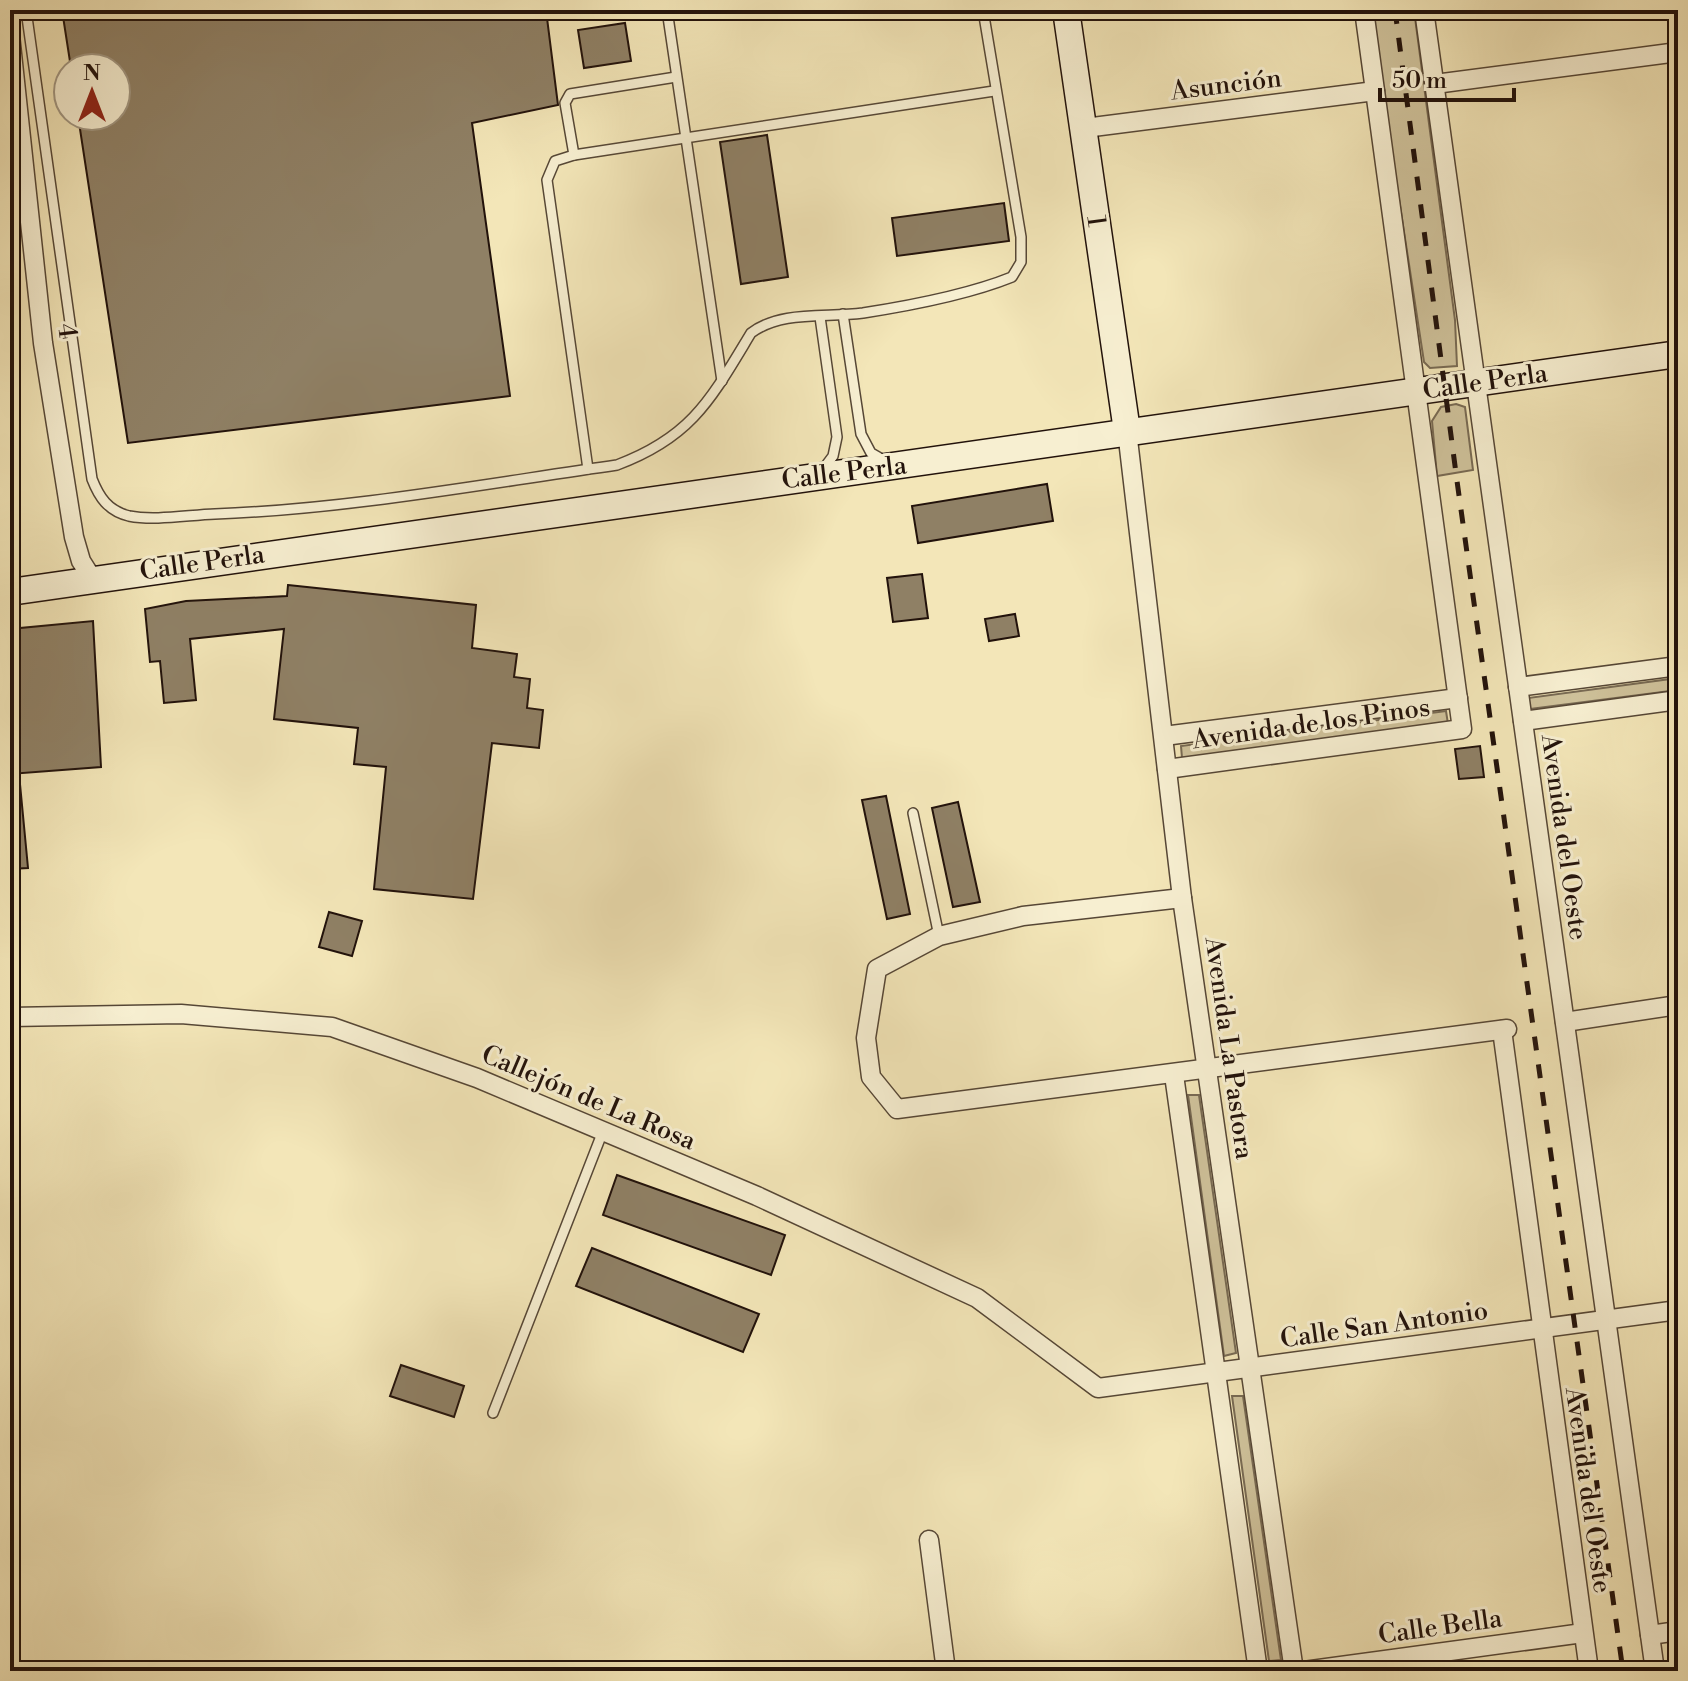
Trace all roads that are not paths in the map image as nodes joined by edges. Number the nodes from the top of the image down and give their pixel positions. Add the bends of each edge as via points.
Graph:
1 (26, 10) edge
2 (667, 10) edge
3 (983, 10) edge
4 (1066, 10) edge
5 (1364, 10) edge
6 (1424, 10) edge
7 (10, 35) edge
8 (1678, 52) edge
9 (676, 77) junction
10 (1435, 84) junction
11 (994, 91) junction
12 (1375, 91) junction
13 (1085, 128) junction
14 (684, 139) junction
15 (574, 155) junction
16 (843, 314) junction
17 (820, 317) junction
18 (1678, 354) edge
19 (722, 381) junction
20 (1476, 382) junction
21 (1416, 390) junction
22 (1127, 431) junction
23 (904, 465) junction
24 (588, 469) junction
25 (813, 476) junction
26 (93, 580) junction
27 (10, 592) edge
28 (1678, 666) edge
29 (1518, 687) junction
30 (1458, 698) junction
31 (1678, 700) edge
32 (1523, 721) junction
33 (1164, 736) junction
34 (1167, 769) junction
35 (913, 813) dead end
36 (1182, 898) junction
37 (939, 936) junction
38 (1678, 1005) edge
39 (10, 1017) edge
40 (1565, 1022) junction
41 (1207, 1071) junction
42 (1174, 1075) junction
43 (603, 1131) junction
44 (1678, 1310) edge
45 (1606, 1320) junction
46 (1540, 1329) junction
47 (1250, 1368) junction
48 (1216, 1372) junction
49 (1098, 1388) joint
50 (493, 1413) dead end
51 (929, 1540) dead end
52 (1678, 1631) edge
53 (1583, 1633) junction
54 (1650, 1635) junction
55 (946, 1671) edge
56 (1258, 1671) edge
57 (1294, 1671) edge
58 (1304, 1671) edge
59 (1589, 1671) edge
60 (1655, 1671) edge

1 - 24 lane via 85,444 98,495 109,508 130,516 248,513
2 - 9 lane
3 - 11 lane
4 - 13 main road, 1
5 - 12 street
6 - 10 street, Avenida del Oeste
7 - 26 street, 4 via 43,343 74,537
8 - 10 street
9 - 14 lane
9 - 15 lane via 570,94 565,103
10 - 20 street, Avenida del Oeste
11 - 14 lane
11 - 16 lane via 1021,237 1019,270 1000,282
12 - 13 street, Asunción
12 - 21 street
13 - 22 main road, 1
14 - 15 lane
14 - 19 lane
15 - 24 lane via 555,161 547,180
16 - 17 lane
16 - 23 lane via 865,444 881,460
17 - 19 lane via 761,325
17 - 25 lane via 837,437 833,456
18 - 20 main road, Calle Perla
19 - 24 lane via 694,420 661,444 617,465
20 - 21 main road, Calle Perla
20 - 29 street, Avenida del Oeste
21 - 22 main road, Calle Perla
21 - 30 street
22 - 23 main road, Calle Perla
22 - 33 street, Avenida La Pastora
23 - 25 main road, Calle Perla
25 - 26 main road, Calle Perla
26 - 27 main road, Calle Perla
28 - 29 street
29 - 32 street, Avenida del Oeste
30 - 33 street, Avenida de los Pinos
30 - 34 street, Avenida de los Pinos via 1462,729
31 - 32 street
32 - 40 street, Avenida del Oeste
33 - 34 street, Avenida La Pastora
34 - 36 street, Avenida La Pastora
35 - 37 lane
36 - 37 street via 1023,916
36 - 41 street, Avenida La Pastora
37 - 42 street via 877,969 866,1038 871,1077 897,1109
38 - 40 street
39 - 43 street, Callejón de La Rosa via 181,1014 332,1027 477,1078
40 - 45 street, Avenida del Oeste
41 - 42 street
41 - 46 street, Avenida del Oeste via 1505,1030
41 - 47 street, Avenida La Pastora
42 - 48 street
43 - 49 street, Callejón de La Rosa via 977,1298
43 - 50 lane
44 - 45 street, Calle San Antonio
45 - 46 street, Calle San Antonio
45 - 54 street, Avenida del Oeste
46 - 47 street, Calle San Antonio
46 - 53 street, Avenida del Oeste
47 - 48 street, Calle San Antonio
47 - 57 street, Avenida La Pastora
48 - 49 street, Calle San Antonio
48 - 56 street
51 - 55 street
52 - 54 street
53 - 58 street, Calle Bella
53 - 59 street, Avenida del Oeste
54 - 60 street, Avenida del Oeste

